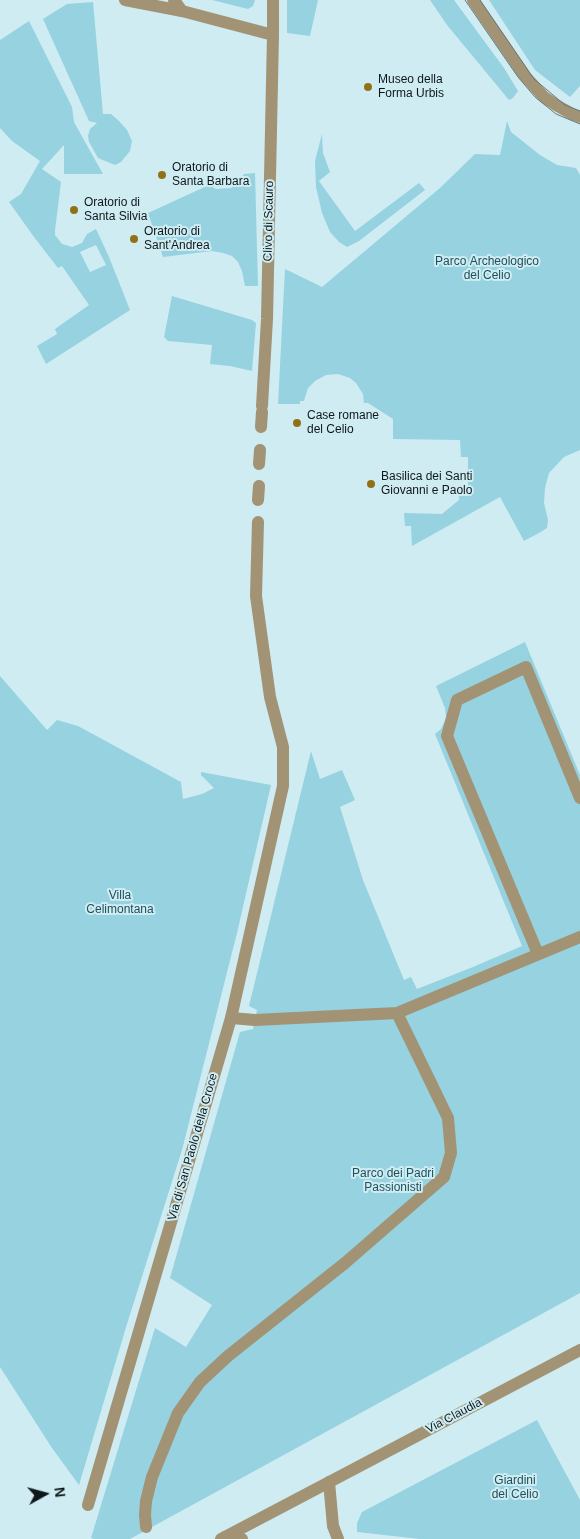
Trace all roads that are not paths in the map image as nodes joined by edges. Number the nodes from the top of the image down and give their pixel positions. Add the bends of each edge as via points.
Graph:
1 (125, 0) edge
2 (174, 0) edge
3 (273, 0) edge
4 (473, 0) edge
5 (182, 11) junction
6 (273, 35) junction
7 (580, 117) edge
8 (283, 786) joint
9 (580, 798) edge
10 (580, 937) edge
11 (538, 954) junction
12 (397, 1012) junction
13 (231, 1018) junction
14 (580, 1350) edge
15 (329, 1482) junction
16 (88, 1505) dead end
17 (146, 1528) dead end
18 (223, 1538) edge
19 (242, 1539) edge
20 (338, 1539) edge

1 - 5 street
2 - 5 street
3 - 6 street, Clivo di Scauro
4 - 7 street via 525,76 544,97
5 - 6 street
6 - 8 street, Clivo di Scauro via 267,319 256,596 270,697 283,746
8 - 13 street, Via di San Paolo della Croce
9 - 11 street via 526,667 457,700 447,736
10 - 11 street
11 - 12 street
12 - 13 street via 255,1020
12 - 17 street via 448,1118 451,1153 444,1177 200,1382 178,1413 152,1477 146,1501
13 - 16 street, Via di San Paolo della Croce
14 - 15 street, Via Claudia
15 - 18 street, Via Claudia
15 - 20 street via 333,1526
18 - 19 street

